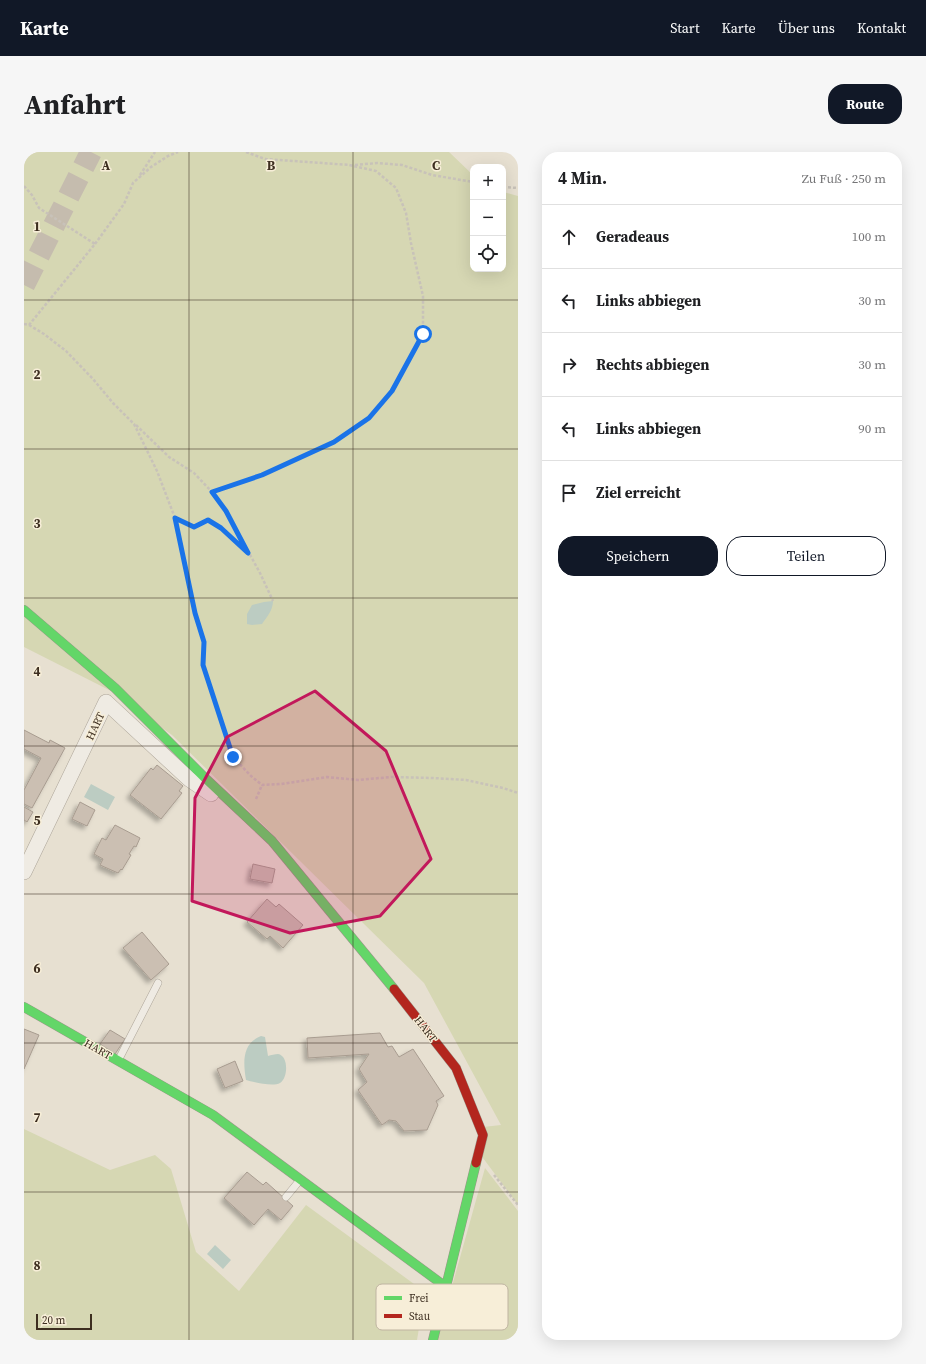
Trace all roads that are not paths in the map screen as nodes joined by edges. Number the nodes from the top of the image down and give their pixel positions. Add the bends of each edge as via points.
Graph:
1 (24, 610) edge
2 (247, 818) junction
3 (24, 872) edge
4 (158, 983) dead end
5 (24, 1007) edge
6 (118, 1061) junction
7 (301, 1180) junction
8 (286, 1197) dead end
9 (442, 1284) edge
10 (447, 1284) edge
11 (435, 1330) edge
12 (433, 1340) edge

1 - 2 street, HART via 115,688
2 - 3 street, HART via 189,779 106,702
2 - 10 street, HART via 272,841 456,1068 482,1135
4 - 6 lane
5 - 6 street, HART
6 - 7 street, HART via 213,1115
7 - 8 lane
7 - 9 street, HART
11 - 12 street, HART

